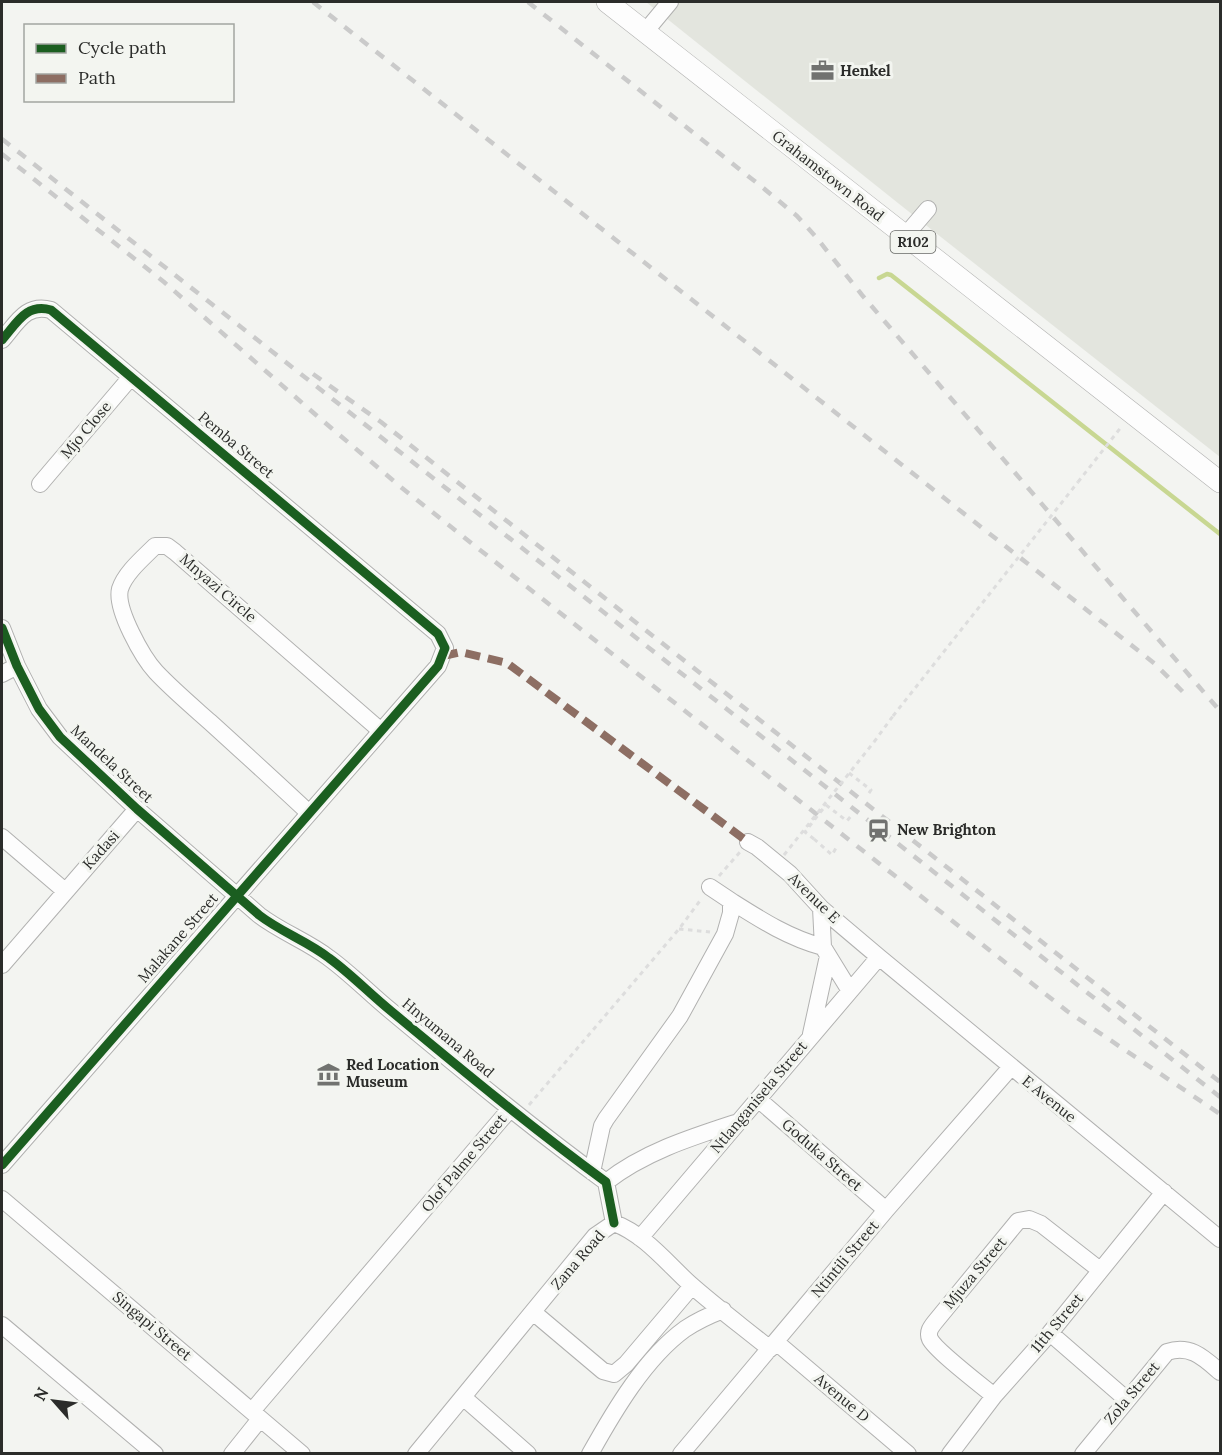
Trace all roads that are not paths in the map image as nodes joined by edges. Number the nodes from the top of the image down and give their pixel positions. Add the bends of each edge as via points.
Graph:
1 (607, 2) edge
2 (670, 2) edge
3 (645, 32) junction
4 (928, 209) dead end
5 (905, 236) junction
6 (3, 337) edge
7 (131, 377) junction
8 (1221, 482) edge
9 (40, 484) dead end
10 (2, 628) edge
11 (445, 648) joint
12 (17, 666) junction
13 (2, 674) edge
14 (381, 731) junction
15 (137, 809) junction
16 (309, 813) junction
17 (2, 837) edge
18 (748, 842) road end
19 (710, 887) road end
20 (65, 891) junction
21 (237, 895) junction
22 (730, 901) junction
23 (821, 908) junction
24 (826, 952) junction
25 (879, 957) junction
26 (2, 965) edge
27 (850, 991) junction
28 (810, 1036) junction
29 (1011, 1067) junction
30 (758, 1099) junction
31 (510, 1109) junction
32 (739, 1122) junction
33 (2, 1165) edge
34 (592, 1172) junction
35 (606, 1182) junction
36 (1164, 1192) junction
37 (2, 1199) edge
38 (886, 1210) junction
39 (614, 1223) junction
40 (640, 1238) junction
41 (1221, 1239) edge
42 (1100, 1270) junction
43 (692, 1286) junction
44 (679, 1301) junction
45 (723, 1310) junction
46 (533, 1312) junction
47 (2, 1325) edge
48 (687, 1328) junction
49 (1050, 1333) junction
50 (773, 1345) junction
51 (1221, 1372) edge
52 (994, 1396) junction
53 (463, 1397) junction
54 (1126, 1399) junction
55 (256, 1415) junction
56 (155, 1454) edge
57 (232, 1454) edge
58 (302, 1454) edge
59 (416, 1454) edge
60 (528, 1454) edge
61 (534, 1454) edge
62 (540, 1454) edge
63 (590, 1454) edge
64 (681, 1454) edge
65 (908, 1454) edge
66 (950, 1454) edge
67 (1083, 1454) edge

1 - 3 main road, Grahamstown Road / R102
2 - 3 street
3 - 5 main road, Grahamstown Road / R102
4 - 5 street
5 - 8 main road, Grahamstown Road / R102
6 - 7 street, Pemba Street via 28,311 51,310
7 - 9 street, Mjo Close
7 - 11 street, Pemba Street via 438,634
10 - 12 street, Mandela Street
11 - 14 street, Malakane Street via 438,666
12 - 13 street
12 - 15 street, Mandela Street via 39,709 60,737
14 - 16 street, Malakane Street
14 - 16 street, Mnyazi Circle via 167,546 155,546 137,564 120,589 120,598 126,620 148,661
15 - 20 street, Kadasi
15 - 21 street, Mandela Street
16 - 21 street, Malakane Street
17 - 20 street
18 - 23 street, Avenue E via 790,874
19 - 22 street
20 - 26 street, Kadasi
21 - 31 street, Hnyumana Road via 271,924 330,958
21 - 33 street, Malakane Street
22 - 24 street via 779,931
22 - 34 street via 725,934 680,1016 602,1126
23 - 24 street
23 - 25 street, Avenue E
24 - 27 street
24 - 28 street
25 - 27 street, Ntlanganisela Street
25 - 29 street, E Avenue
27 - 28 street, Ntlanganisela Street
28 - 30 street, Ntlanganisela Street
29 - 36 street, E Avenue
29 - 38 street, Ntintili Street
30 - 32 street, Ntlanganisela Street
30 - 38 street, Goduka Street
31 - 34 street, Hnyumana Road
31 - 55 street, Olof Palme Street
32 - 35 street via 656,1152
32 - 40 street, Ntlanganisela Street
34 - 35 street, Hnyumana Road
35 - 39 street
36 - 41 street, E Avenue
36 - 42 street, 11th Street
37 - 55 street, Singapi Street
38 - 50 street, Ntintili Street
39 - 40 street, Zana Road
39 - 46 street, Zana Road via 596,1236
40 - 43 street, Zana Road
42 - 49 street, 11th Street
42 - 52 street, Mjuza Street via 1029,1219 1018,1221 991,1252 929,1334 935,1346
43 - 44 street
43 - 45 street, Zana Road
44 - 46 street via 614,1374 603,1371
44 - 48 street
45 - 48 street
45 - 50 street, Zana Road
46 - 53 street, Zana Road
47 - 56 street
48 - 63 street via 623,1398
49 - 52 street, 11th Street
49 - 54 street
50 - 64 street, Ntintili Street
50 - 65 street, Avenue D
51 - 54 street, Zola Street via 1196,1352 1173,1349
52 - 66 street, 11th Street
53 - 59 street, Zana Road
53 - 60 street
54 - 67 street, Zola Street
55 - 57 street, Olof Palme Street
55 - 58 street, Singapi Street
61 - 62 street

